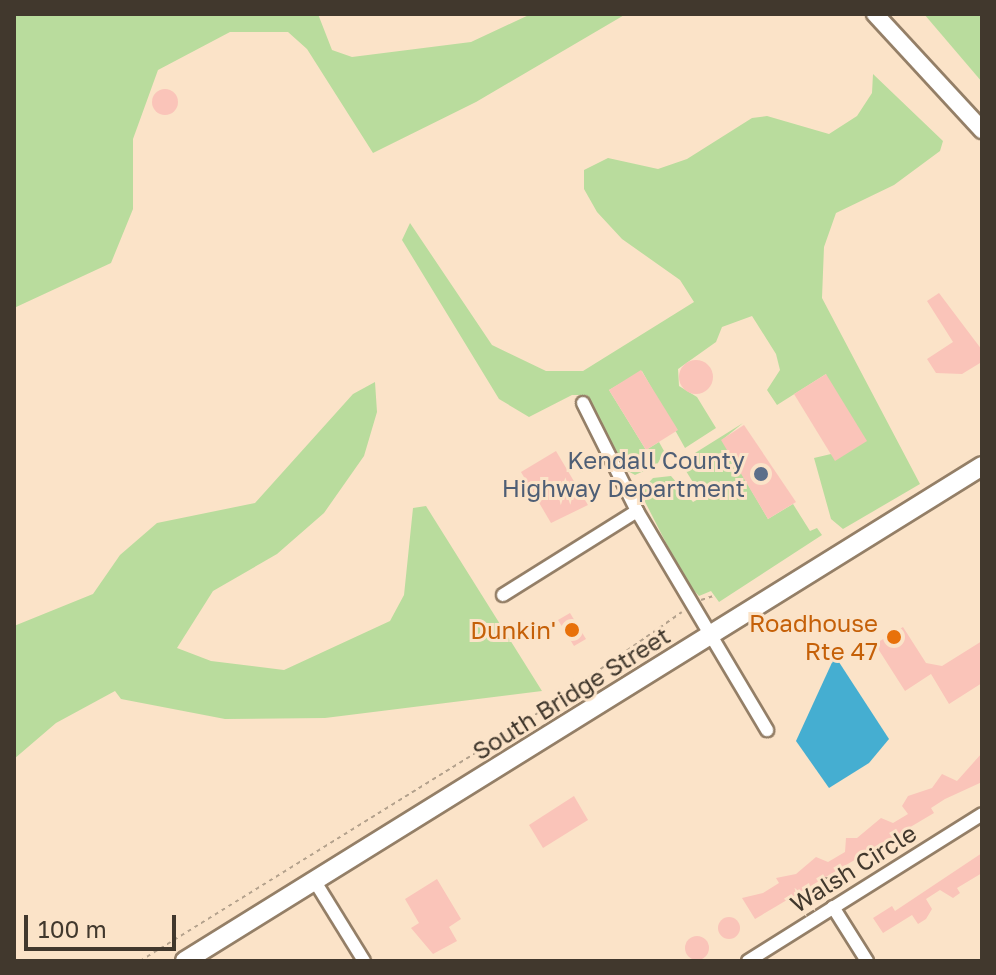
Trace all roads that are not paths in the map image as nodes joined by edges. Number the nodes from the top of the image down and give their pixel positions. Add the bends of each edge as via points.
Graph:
1 (875, 14) edge
2 (982, 130) edge
3 (583, 403) dead end
4 (982, 466) edge
5 (637, 511) junction
6 (503, 595) dead end
7 (709, 635) junction
8 (767, 730) dead end
9 (982, 814) edge
10 (314, 880) junction
11 (833, 907) junction
12 (185, 961) edge
13 (364, 961) edge
14 (748, 961) edge
15 (867, 961) edge

1 - 2 main road
3 - 5 street
4 - 7 highway, South Bridge Street
5 - 6 street
5 - 7 street
7 - 8 street
7 - 10 highway, South Bridge Street
9 - 11 street, Walsh Circle
10 - 12 highway, South Bridge Street
10 - 13 street
11 - 14 street, Walsh Circle
11 - 15 street

